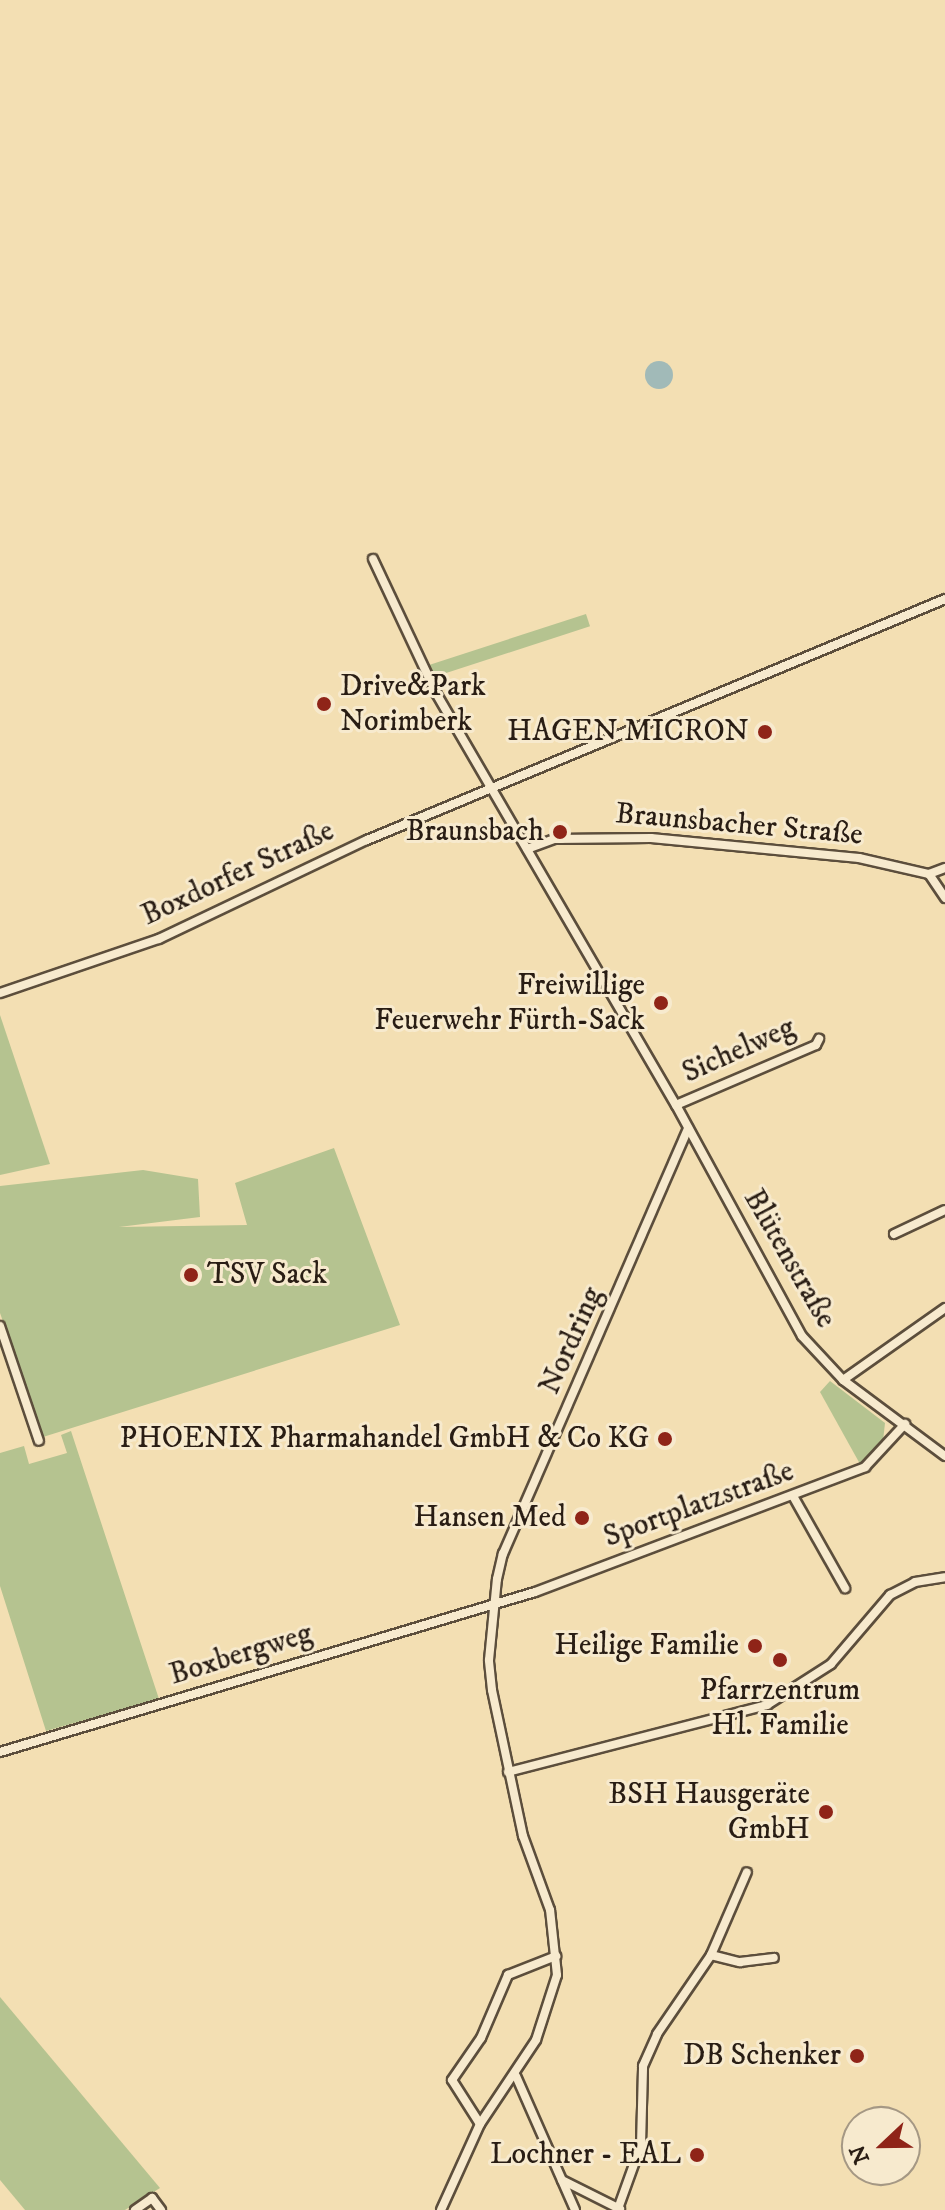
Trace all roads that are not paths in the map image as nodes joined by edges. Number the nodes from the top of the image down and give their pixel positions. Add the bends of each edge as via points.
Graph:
1 (373, 559) dead end
2 (945, 599) edge
3 (491, 789) junction
4 (527, 849) junction
5 (945, 868) edge
6 (929, 874) junction
7 (945, 898) edge
8 (0, 993) edge
9 (819, 1039) dead end
10 (676, 1105) junction
11 (688, 1128) junction
12 (945, 1210) edge
13 (894, 1234) dead end
14 (945, 1308) edge
15 (0, 1326) edge
16 (843, 1380) junction
17 (905, 1424) junction
18 (39, 1441) dead end
19 (945, 1456) edge
20 (793, 1496) junction
21 (945, 1577) edge
22 (845, 1588) dead end
23 (495, 1603) junction
24 (0, 1752) edge
25 (508, 1772) junction
26 (747, 1872) dead end
27 (711, 1955) junction
28 (556, 1956) junction
29 (774, 1958) dead end
30 (516, 2076) junction
31 (480, 2124) junction
32 (561, 2179) junction
33 (620, 2208) edge
34 (135, 2210) edge
35 (161, 2210) edge
36 (441, 2210) edge
37 (575, 2210) edge

1 - 3 street via 436,693
2 - 3 street, Boxdorfer Straße
3 - 4 street
3 - 8 street, Boxdorfer Straße via 159,939
4 - 6 street, Braunsbacher Straße via 554,839 651,838 859,858
4 - 10 street
5 - 6 street
6 - 7 street
9 - 10 street, Sichelweg via 816,1045
10 - 11 street
11 - 16 street, Blütenstraße via 802,1336
11 - 23 street, Nordring via 503,1554
12 - 13 street
14 - 16 street
15 - 18 street
16 - 17 street, Blütenstraße
17 - 19 street, Blütenstraße
17 - 20 street, Sportplatzstraße via 865,1467
20 - 22 street
20 - 23 street, Sportplatzstraße
21 - 25 street via 915,1582 890,1595 831,1664 767,1705
23 - 24 street, Boxbergweg
23 - 25 street, Nordring via 489,1660
25 - 28 street, Nordring via 523,1836 550,1910
26 - 27 street
27 - 29 street via 740,1962
27 - 33 street via 647,2054 641,2145
28 - 30 street, Nordring via 550,2006
28 - 31 street via 508,1975 502,2000 452,2080
30 - 31 street, Nordring
30 - 32 street
31 - 36 street, Nordring
32 - 33 street
32 - 37 street
34 - 35 street via 152,2198

